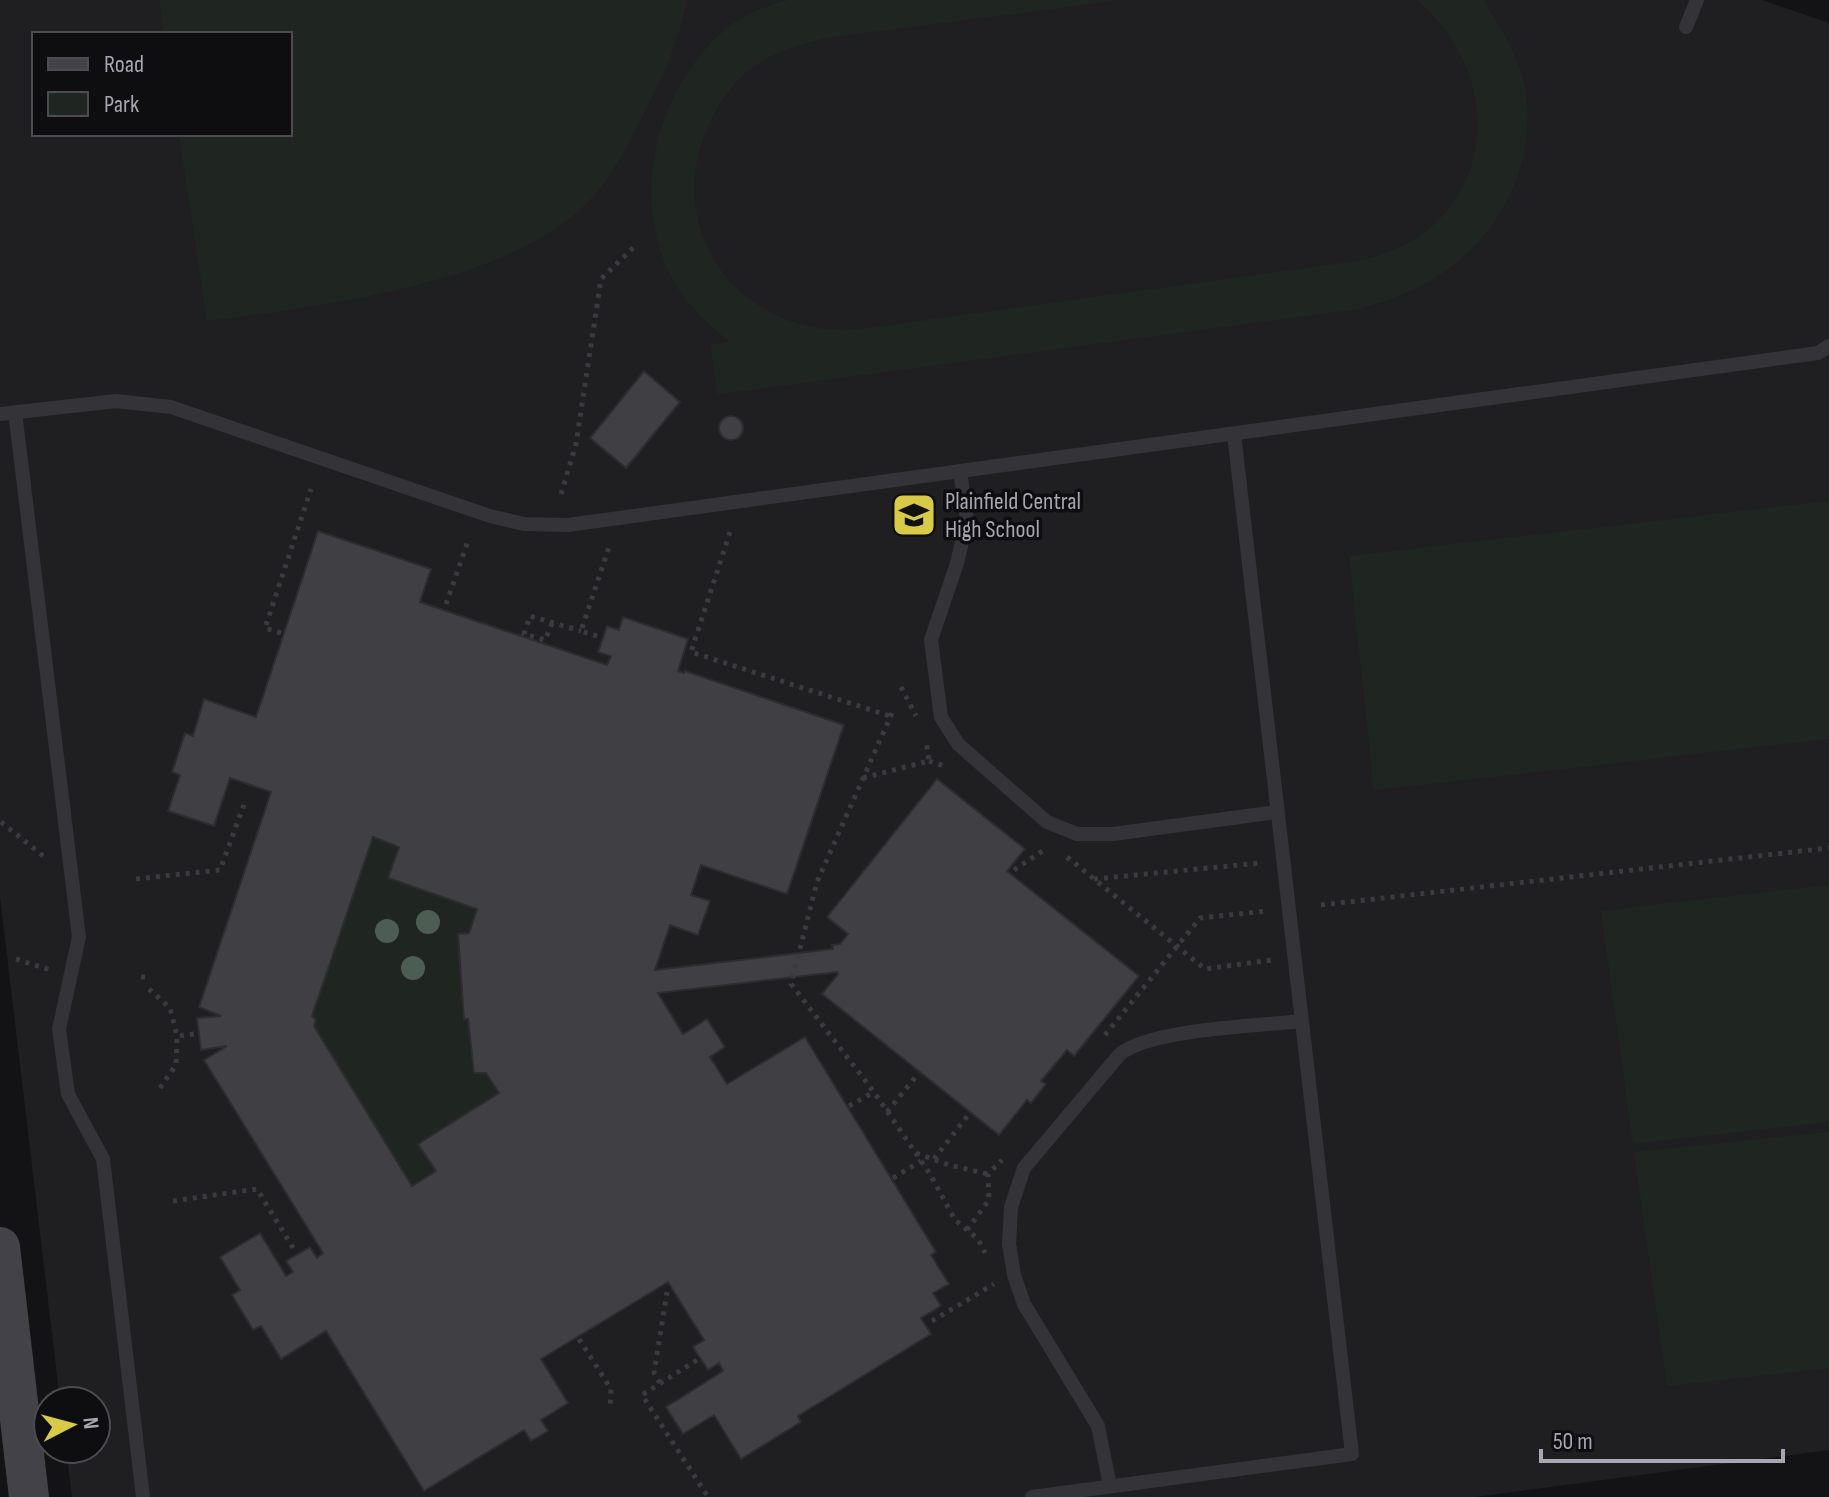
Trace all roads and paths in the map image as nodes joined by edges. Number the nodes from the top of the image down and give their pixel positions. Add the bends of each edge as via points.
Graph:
1 (1697, 0) edge
2 (1686, 27) dead end
3 (637, 244) dead end
4 (1829, 346) edge
5 (8, 413) edge
6 (1234, 434) junction
7 (960, 471) junction
8 (311, 489) dead end
9 (561, 494) dead end
10 (730, 532) dead end
11 (468, 541) dead end
12 (609, 547) dead end
13 (446, 604) dead end
14 (552, 623) junction
15 (581, 631) junction
16 (281, 633) dead end
17 (597, 636) dead end
18 (901, 687) dead end
19 (918, 720) dead end
20 (924, 731) dead end
21 (929, 761) junction
22 (955, 769) dead end
23 (862, 778) junction
24 (245, 802) dead end
25 (1277, 812) junction
26 (1, 822) edge
27 (1040, 836) dead end
28 (1829, 848) edge
29 (1059, 851) dead end
30 (56, 866) dead end
31 (1014, 870) dead end
32 (1261, 874) dead end
33 (136, 879) dead end
34 (1094, 879) junction
35 (1264, 899) dead end
36 (1321, 905) dead end
37 (1267, 924) dead end
38 (1270, 949) dead end
39 (16, 959) dead end
40 (61, 973) dead end
41 (149, 989) dead end
42 (1301, 1021) junction
43 (194, 1034) dead end
44 (177, 1036) junction
45 (918, 1074) dead end
46 (160, 1088) dead end
47 (874, 1092) junction
48 (849, 1106) dead end
49 (887, 1112) junction
50 (969, 1114) dead end
51 (914, 1152) junction
52 (934, 1159) junction
53 (921, 1161) junction
54 (988, 1174) dead end
55 (893, 1178) dead end
56 (173, 1201) dead end
57 (0, 1247) edge
58 (295, 1251) dead end
59 (992, 1267) dead end
60 (1000, 1280) dead end
61 (667, 1292) dead end
62 (932, 1321) dead end
63 (579, 1339) dead end
64 (697, 1360) dead end
65 (660, 1383) junction
66 (610, 1409) dead end
67 (1110, 1486) junction
68 (29, 1497) edge
69 (143, 1497) edge
70 (708, 1497) edge
71 (1032, 1497) edge

1 - 2 lane
3 - 9 path via 601,279 576,444
4 - 6 lane via 1818,353
5 - 7 lane via 116,401 171,407 524,524 568,525
5 - 69 lane via 79,937 59,1029 68,1094 103,1159
6 - 7 lane
6 - 25 lane
7 - 25 lane via 967,520 931,640 941,717 958,744 1047,822 1077,834
8 - 16 path via 265,628
10 - 23 path via 691,652 891,715
11 - 13 path
12 - 15 path
14 - 14 path via 530,616 524,634 545,640
14 - 15 path
15 - 17 path
18 - 19 path
20 - 21 path
21 - 22 path
21 - 23 path
23 - 47 path via 817,882 791,984
24 - 33 path via 220,870
25 - 42 lane
26 - 30 path
27 - 31 path via 1052,845
28 - 36 path
29 - 34 path
32 - 34 path via 1260,861
34 - 38 path via 1205,969 1272,961
35 - 37 path
39 - 40 path
41 - 44 path via 170,1008
42 - 67 lane via 1155,1037 1131,1045 1024,1168 1011,1207 1014,1275 1024,1304 1098,1426
42 - 67 lane via 1352,1454
43 - 44 path
44 - 46 path via 176,1065
45 - 49 path
47 - 48 path
47 - 49 path
49 - 51 path
50 - 52 path
51 - 52 path
51 - 53 path
52 - 54 path
53 - 55 path
53 - 59 path via 955,1220 978,1239
56 - 58 path via 257,1189
57 - 68 street
60 - 62 path
61 - 65 path via 654,1373
63 - 66 path via 611,1389
64 - 65 path
65 - 70 path via 642,1395
67 - 71 lane

